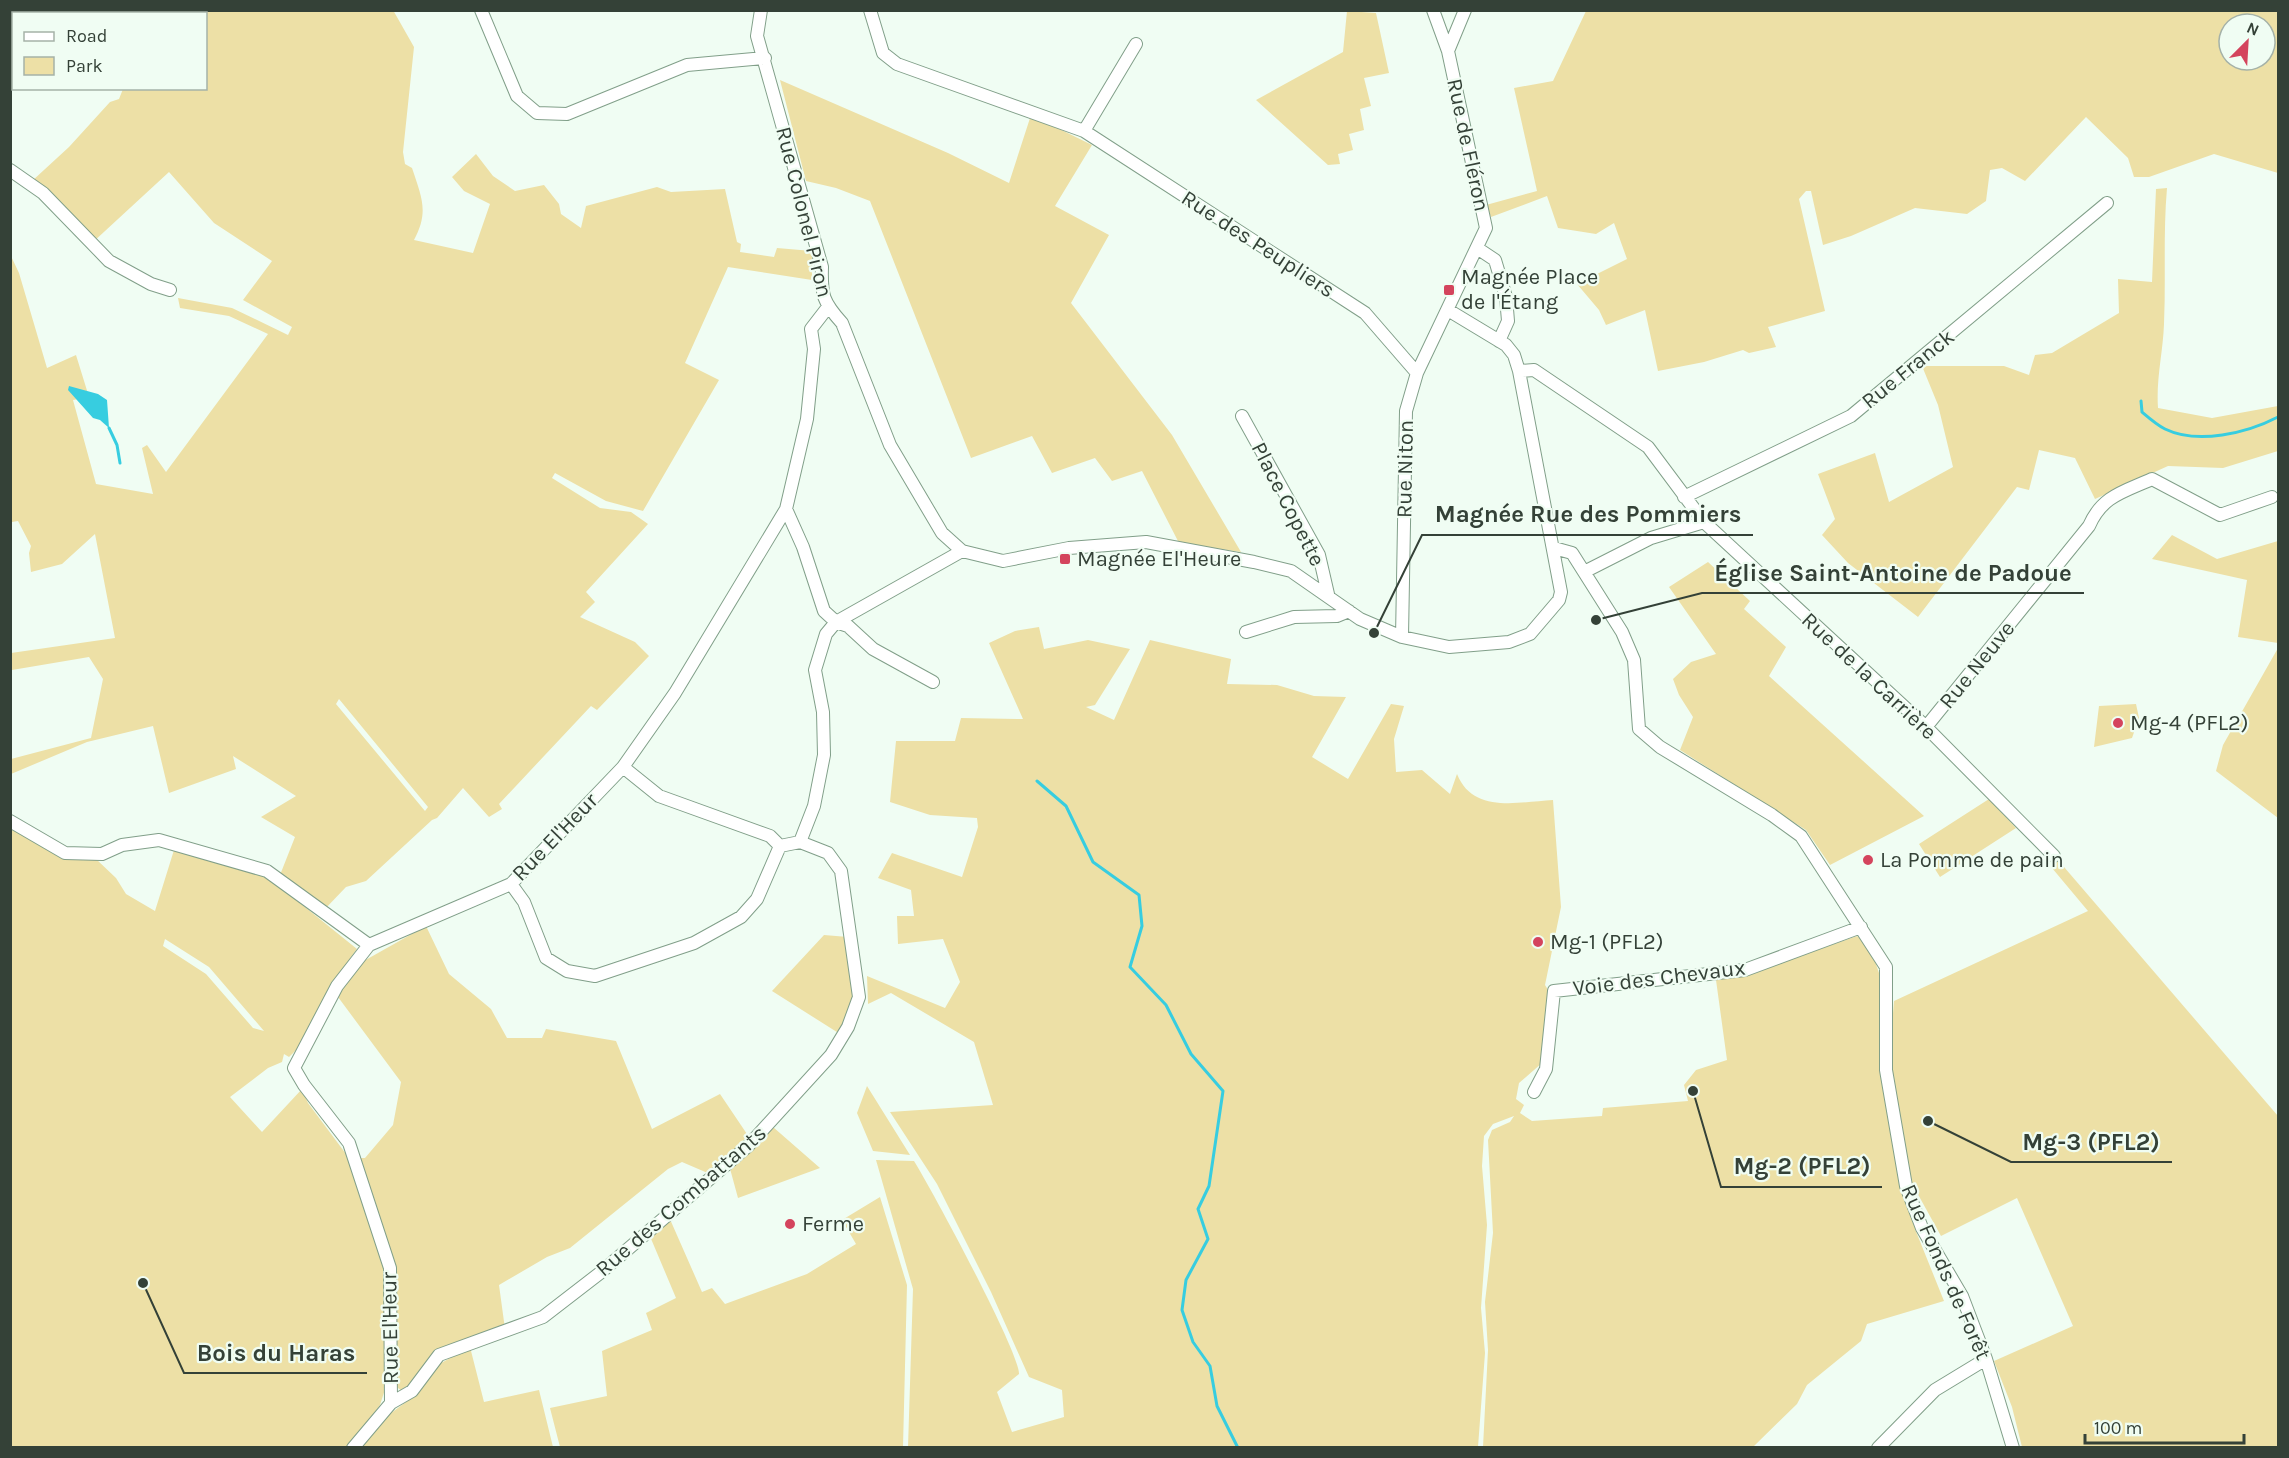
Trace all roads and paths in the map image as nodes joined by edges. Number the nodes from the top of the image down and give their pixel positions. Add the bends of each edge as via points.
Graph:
1 (482, 10) edge
2 (761, 10) edge
3 (870, 10) edge
4 (1433, 10) edge
5 (1466, 10) edge
6 (1136, 44) dead end
7 (1448, 51) junction
8 (765, 58) junction
9 (1084, 131) junction
10 (10, 170) edge
11 (2107, 203) dead end
12 (1477, 248) junction
13 (170, 290) dead end
14 (828, 307) junction
15 (1448, 310) junction
16 (1499, 341) junction
17 (1519, 371) junction
18 (1417, 373) junction
19 (1242, 416) dead end
20 (1684, 497) junction
21 (2272, 497) dead end
22 (786, 509) junction
23 (1704, 522) junction
24 (1554, 549) junction
25 (962, 551) junction
26 (1584, 572) junction
27 (1328, 594) junction
28 (1349, 611) junction
29 (836, 622) junction
30 (1246, 632) dead end
31 (1402, 637) junction
32 (933, 682) dead end
33 (1926, 727) junction
34 (623, 767) junction
35 (10, 821) edge
36 (800, 842) junction
37 (780, 846) junction
38 (2054, 856) dead end
39 (511, 884) junction
40 (1861, 927) junction
41 (369, 945) junction
42 (1534, 1092) dead end
43 (1986, 1359) junction
44 (391, 1403) junction
45 (353, 1448) edge
46 (1878, 1448) edge
47 (2013, 1448) edge

1 - 8 street via 517,96 537,113 567,114 687,65
2 - 8 street, Rue Colonel Piron via 757,36
3 - 9 street, Rue des Peupliers via 883,53 897,64
4 - 7 street
5 - 7 street, Rue de Fléron
6 - 9 street
7 - 12 street, Rue de Fléron via 1486,228
8 - 14 street, Rue Colonel Piron via 822,267 821,291
9 - 18 street, Rue des Peupliers via 1365,313
10 - 13 street via 43,193 109,261
11 - 20 street, Rue Franck via 1851,416
12 - 15 street, Rue de Fléron
12 - 16 street via 1495,260 1506,297 1508,321
14 - 22 street, Rue El'Heur via 811,329 814,349 807,419
14 - 25 street, Rue Colonel Piron via 842,322 890,446 942,533
15 - 16 street
15 - 18 street, Rue Niton
16 - 17 street via 1510,350
17 - 20 street, Rue de la Carrière via 1534,369 1648,447
17 - 24 street
18 - 31 street, Rue Niton via 1406,411
19 - 27 street, Place Copette via 1319,555
20 - 23 street, Rue de la Carrière
21 - 33 street, Rue Neuve via 2220,515 2152,479 2105,500
22 - 29 street via 824,611
22 - 34 street, Rue El'Heur via 675,693
23 - 26 street via 1651,538
23 - 33 street, Rue de la Carrière
24 - 26 street via 1572,553
24 - 31 street via 1559,600 1530,634 1509,642 1449,647
25 - 27 street via 1003,561 1069,548 1146,542 1291,571
25 - 29 street
26 - 40 street, Rue Fonds de Forêt via 1622,632 1634,660 1639,729 1660,747 1801,836
27 - 28 street
28 - 30 street via 1336,616 1294,617
28 - 31 street
29 - 32 street via 848,626 873,649
29 - 36 street via 826,634 815,670 823,712 824,755 814,806
33 - 38 street, Rue de la Carrière
34 - 37 street via 659,796 770,836
34 - 39 street, Rue El'Heur
35 - 41 street via 65,853 102,854 129,844 159,840 267,871
36 - 37 street
36 - 44 street, Rue des Combattants via 828,853 841,871 859,997 848,1027 831,1055 748,1146 600,1274 543,1317 439,1355 412,1391
37 - 39 street via 757,899 741,917 694,943 595,976 567,972 546,958 524,902
39 - 41 street, Rue El'Heur
40 - 42 street, Voie des Chevaux via 1745,970 1554,991 1546,1069
40 - 43 street, Rue Fonds de Forêt via 1886,967 1886,1070 1906,1186 1922,1228 1962,1296
41 - 44 street, Rue El'Heur via 336,986 294,1068 349,1143 390,1268
43 - 46 street via 1935,1390
43 - 47 street, Rue Fonds de Forêt
44 - 45 street, Rue des Combattants

